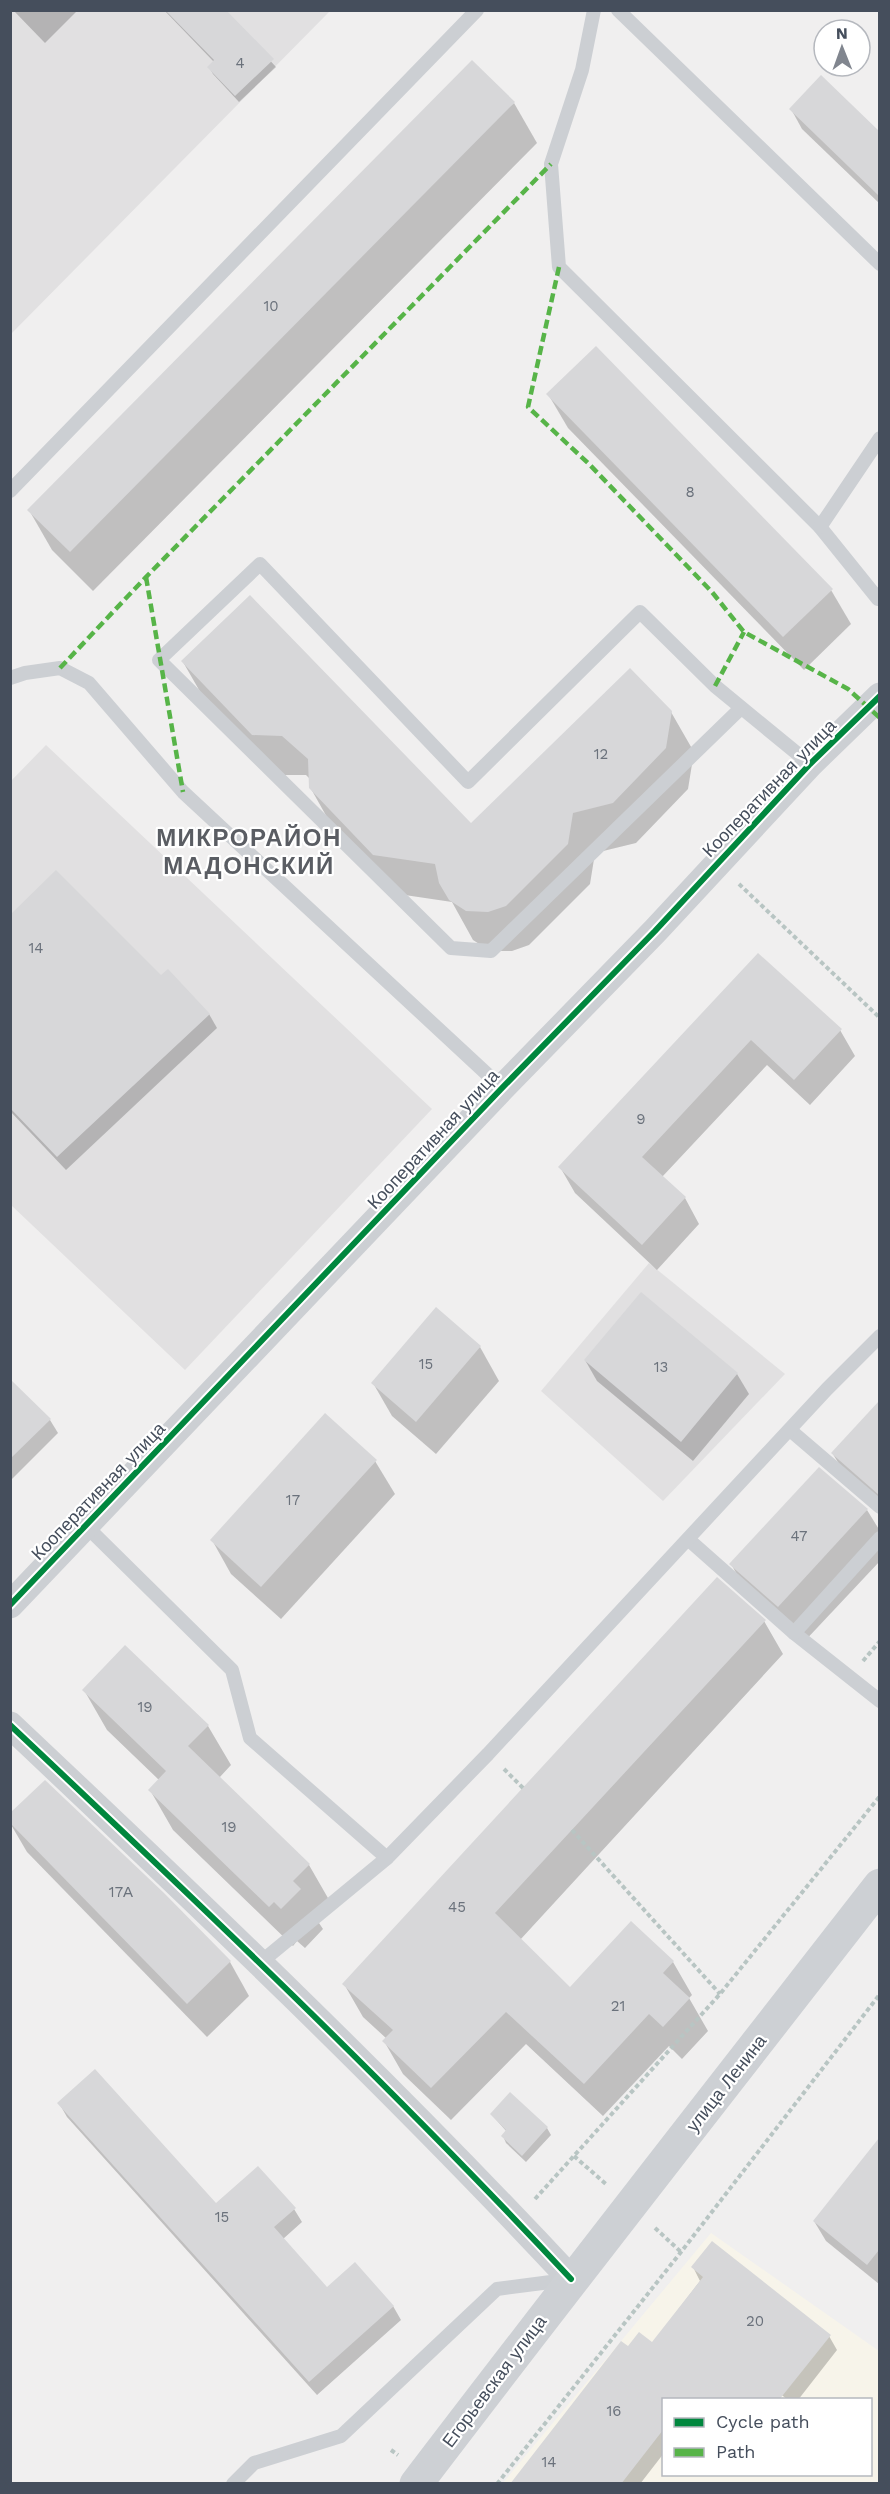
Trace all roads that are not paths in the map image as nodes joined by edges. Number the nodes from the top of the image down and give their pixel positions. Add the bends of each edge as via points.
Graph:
1 (477, 10) edge
2 (594, 10) edge
3 (618, 10) edge
4 (879, 264) edge
5 (879, 438) edge
6 (10, 492) edge
7 (820, 527) junction
8 (878, 600) edge
9 (10, 678) edge
10 (879, 696) edge
11 (740, 709) junction
12 (810, 764) junction
13 (502, 1088) junction
14 (879, 1336) edge
15 (790, 1430) junction
16 (879, 1507) edge
17 (85, 1525) junction
18 (879, 1538) edge
19 (689, 1539) junction
20 (10, 1605) edge
21 (794, 1633) junction
22 (879, 1701) edge
23 (10, 1725) edge
24 (387, 1858) junction
25 (879, 1885) edge
26 (261, 1962) junction
27 (572, 2279) junction
28 (233, 2483) edge
29 (416, 2484) edge

1 - 6 lane
2 - 7 lane via 582,70 551,164 559,267
3 - 4 lane
5 - 7 lane
7 - 8 lane
9 - 13 lane via 60,668 89,683 183,792
10 - 12 street, Кооперативная улица
11 - 11 lane via 640,612 468,782 260,564 159,660 451,948 491,951
11 - 12 lane
12 - 13 street, Кооперативная улица
13 - 17 street, Кооперативная улица
14 - 15 lane
15 - 16 lane
15 - 19 lane
17 - 20 street, Кооперативная улица
17 - 24 lane via 232,1670 250,1738
18 - 21 lane
19 - 21 lane
19 - 24 lane
21 - 22 lane
23 - 26 street
24 - 26 lane
25 - 27 main road, улица Ленина
26 - 27 street
27 - 28 lane via 497,2289 341,2436 254,2463
27 - 29 main road, Егорьевская улица

